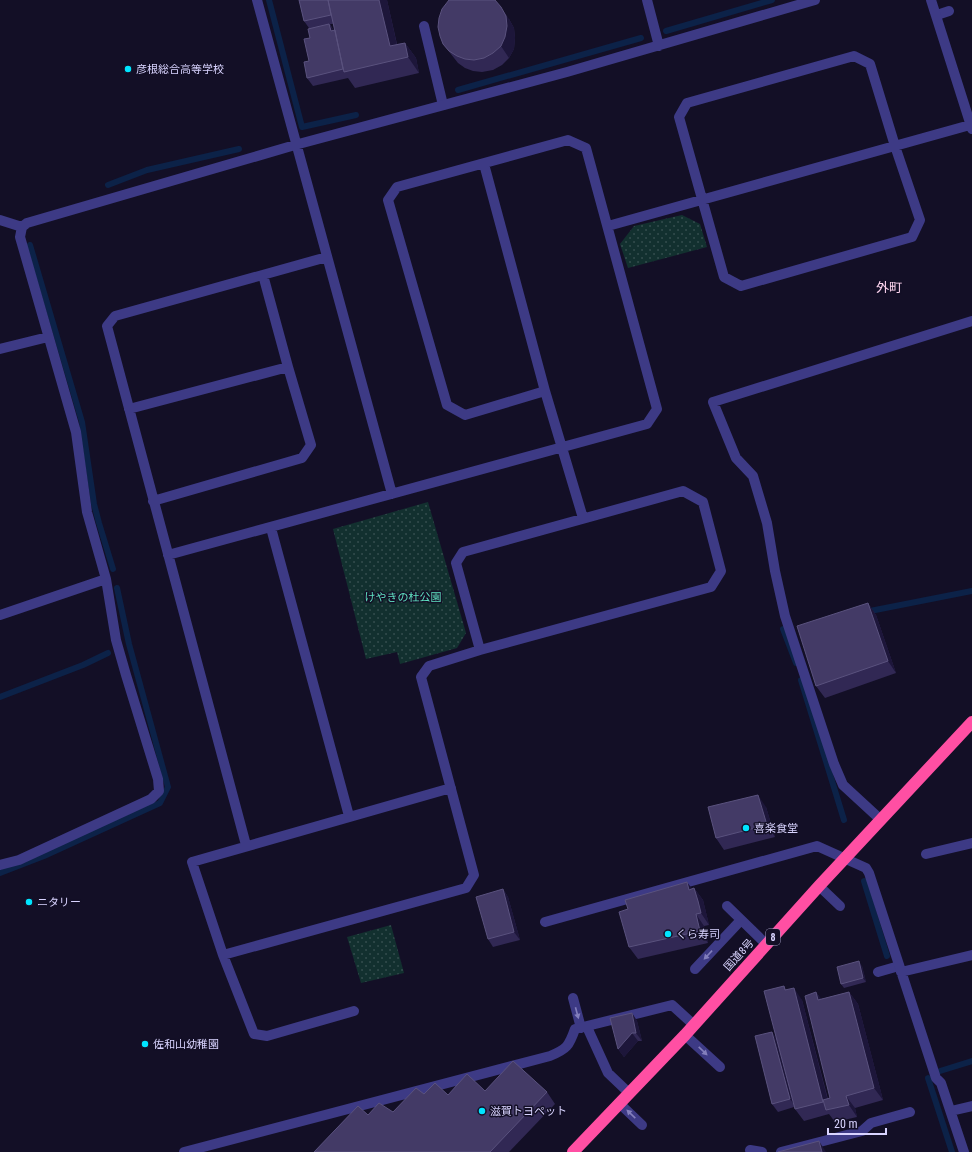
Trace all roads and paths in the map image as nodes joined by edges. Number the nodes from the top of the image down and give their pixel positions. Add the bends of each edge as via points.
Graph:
1 (257, 0) edge
2 (647, 0) edge
3 (815, 0) edge
4 (931, 0) edge
5 (949, 11) dead end
6 (936, 15) junction
7 (424, 26) dead end
8 (659, 46) junction
9 (443, 105) junction
10 (971, 127) edge
11 (295, 145) junction
12 (895, 146) junction
13 (484, 164) junction
14 (703, 200) junction
15 (0, 220) edge
16 (608, 226) junction
17 (22, 227) junction
18 (327, 257) junction
19 (264, 275) junction
20 (972, 321) edge
21 (48, 337) junction
22 (0, 349) edge
23 (288, 367) junction
24 (545, 390) junction
25 (129, 409) junction
26 (562, 447) junction
27 (392, 494) junction
28 (154, 501) junction
29 (583, 518) junction
30 (272, 528) junction
31 (168, 556) junction
32 (106, 579) junction
33 (0, 615) edge
34 (480, 650) junction
35 (971, 724) edge
36 (451, 788) junction
37 (349, 816) junction
38 (881, 820) junction
39 (972, 843) edge
40 (246, 845) junction
41 (926, 854) dead end
42 (845, 858) junction
43 (0, 865) edge
44 (819, 886) junction
45 (727, 906) dead end
46 (840, 906) dead end
47 (741, 920) junction
48 (545, 922) dead end
49 (767, 945) junction
50 (224, 955) junction
51 (972, 955) edge
52 (900, 969) junction
53 (695, 970) dead end
54 (878, 972) dead end
55 (573, 998) dead end
56 (354, 1011) dead end
57 (694, 1025) junction
58 (584, 1028) junction
59 (685, 1034) junction
60 (720, 1067) dead end
61 (629, 1093) junction
62 (619, 1103) junction
63 (972, 1106) edge
64 (951, 1111) junction
65 (910, 1112) dead end
66 (642, 1125) dead end
67 (750, 1150) dead end
68 (184, 1152) edge
69 (573, 1152) edge
70 (762, 1152) edge
71 (781, 1152) edge
72 (964, 1152) edge

1 - 11 street
2 - 8 street
3 - 8 street
4 - 6 street
5 - 6 street
6 - 10 street
7 - 9 street
8 - 9 street
9 - 11 street
10 - 12 street
11 - 17 street via 27,223
11 - 18 street
12 - 14 street
12 - 14 street via 920,220 912,237 741,286 724,277
12 - 14 street via 870,64 854,56 687,103 679,117
13 - 16 street via 568,140 586,148
13 - 24 street
13 - 24 street via 397,187 388,200 447,405 465,414
14 - 16 street
15 - 17 street
16 - 26 street via 657,409 647,424
17 - 21 street via 20,237
18 - 19 street
18 - 27 street
19 - 23 street
19 - 25 street via 115,316 106,326
20 - 38 street via 713,402 736,458 754,476 768,523 775,571 786,616 834,764 843,784
21 - 22 street
21 - 32 street via 76,432 87,512
23 - 25 street
23 - 28 street via 311,445 302,458
24 - 26 street
25 - 28 street
26 - 27 street
26 - 29 street
27 - 30 street
28 - 31 street
29 - 34 street via 463,552 456,563
29 - 34 street via 683,491 703,502 722,572 712,587
30 - 31 street
30 - 37 street
31 - 40 street
32 - 33 street
32 - 43 street via 116,640 158,779 159,791 151,799 19,860
34 - 36 street via 429,666 421,677
35 - 38 highway, 国道8号 / 8
36 - 37 street
36 - 50 street via 474,875 466,888
37 - 40 street
38 - 42 highway, 国道8号 / 8
39 - 41 street
40 - 50 street via 192,862
42 - 44 highway, 国道8号 / 8
42 - 48 street via 817,846
42 - 52 street via 866,868 869,873
44 - 46 street
44 - 49 highway, 国道8号 / 8
45 - 47 street
47 - 49 street
47 -> 53 street
49 - 57 highway, 国道8号 / 8
50 - 56 street via 254,1034 267,1036
51 - 52 street
52 - 54 street
52 - 64 street via 936,1078 941,1083
55 -> 58 street
57 - 58 street via 672,1005
57 - 59 highway, 国道8号 / 8
58 - 61 street via 608,1073
58 - 68 street via 574,1029 571,1040 563,1050 550,1056
59 -> 60 street
59 - 61 highway, 国道8号 / 8
61 - 62 highway, 国道8号 / 8
66 -> 62 street
62 - 69 highway, 国道8号 / 8
63 - 64 street
64 - 72 street
65 - 71 street via 872,1123 862,1131
67 - 70 street

